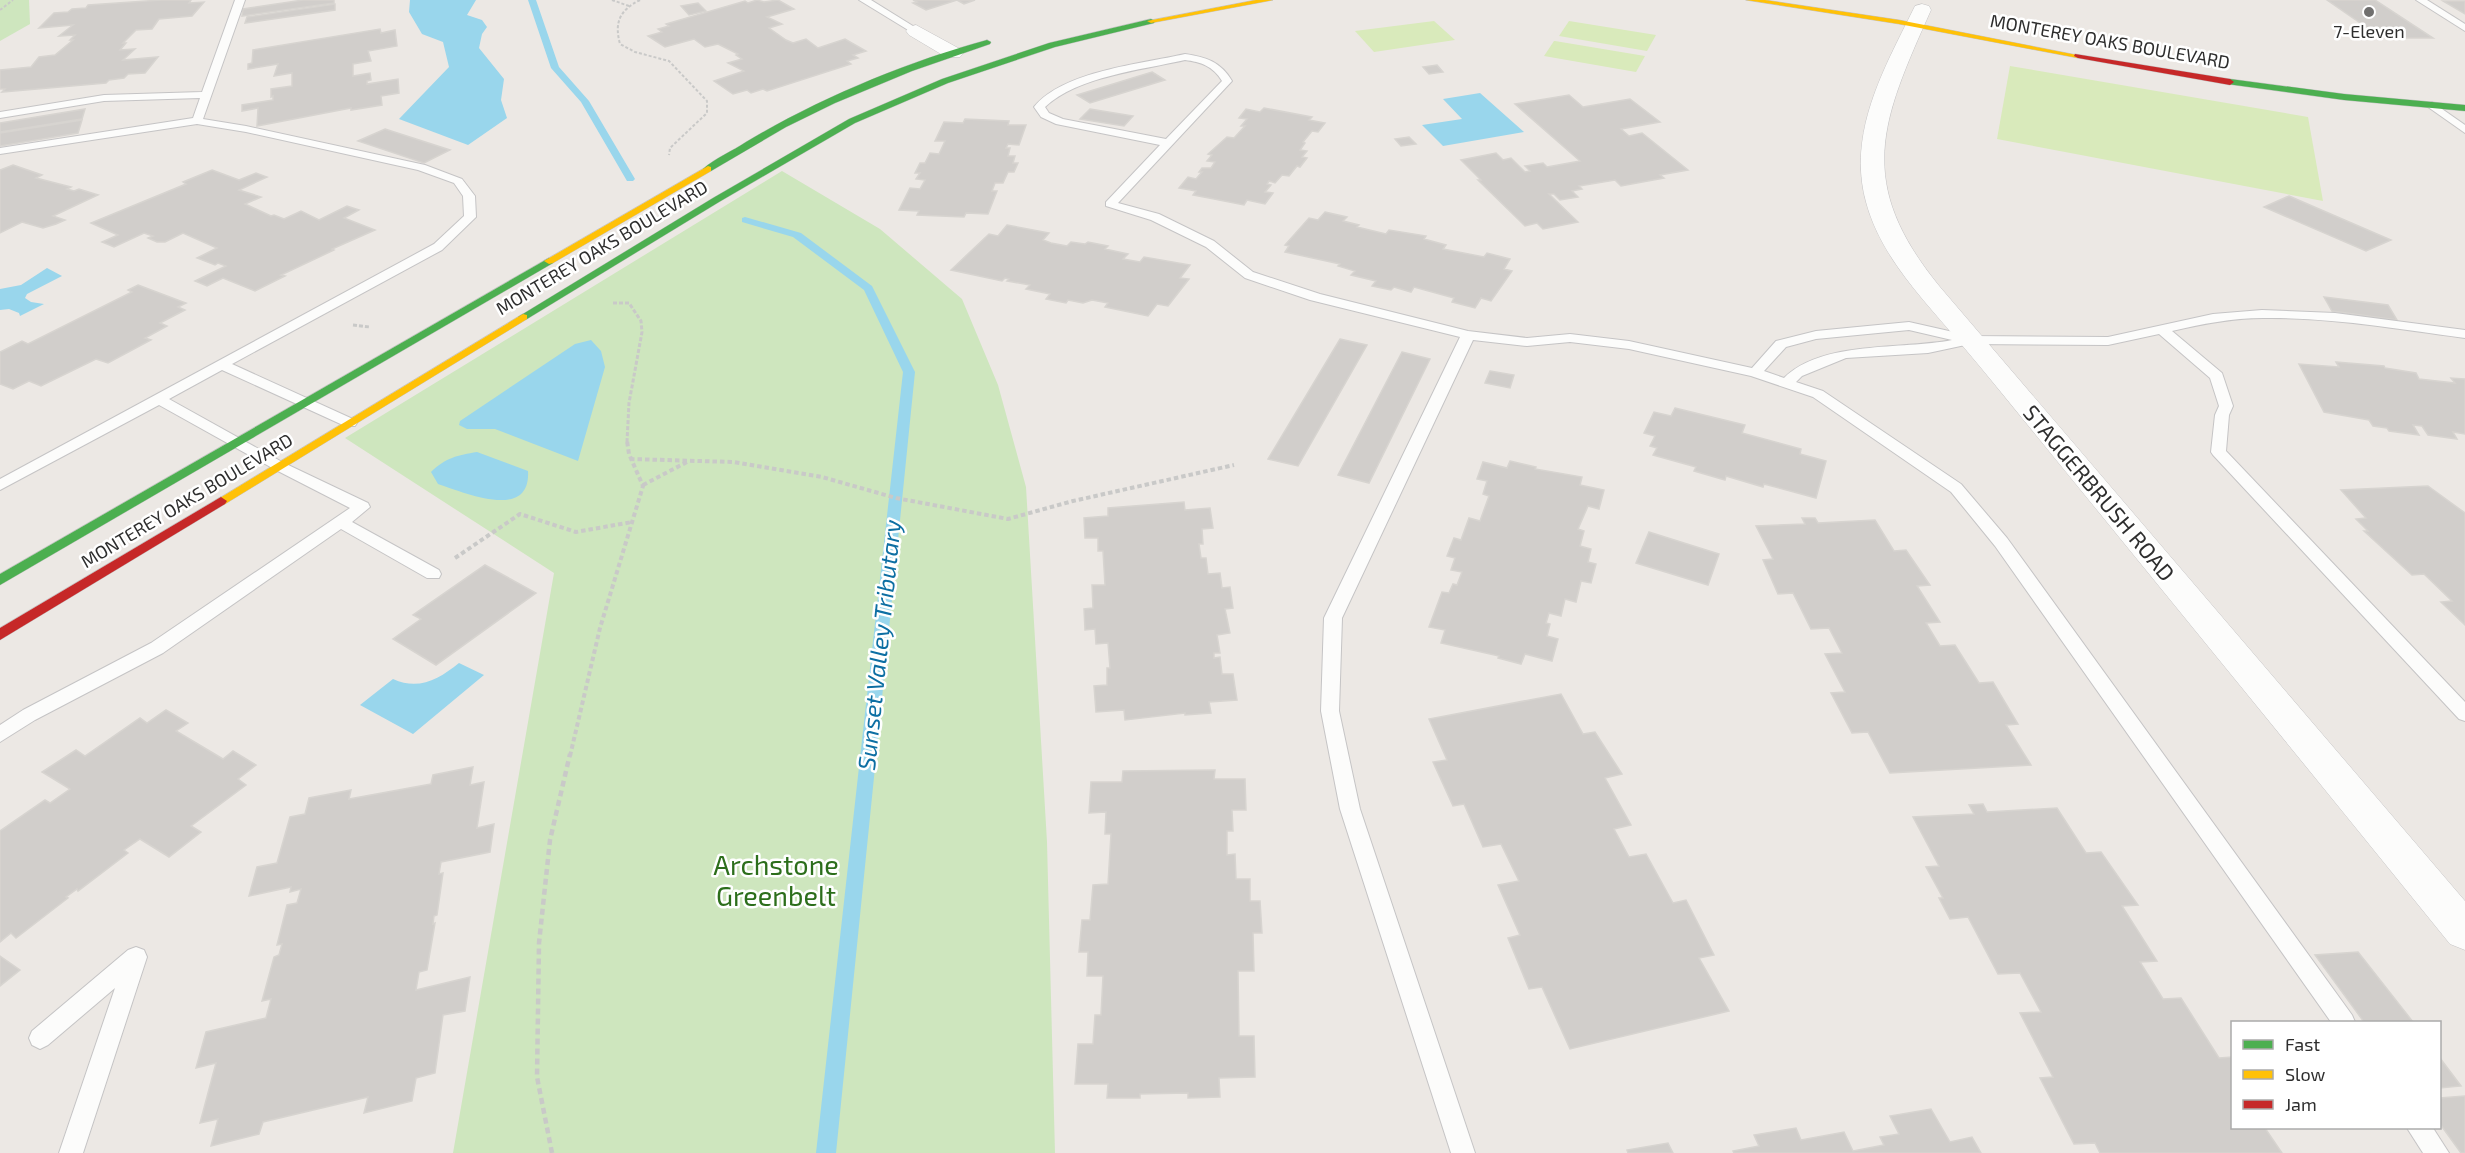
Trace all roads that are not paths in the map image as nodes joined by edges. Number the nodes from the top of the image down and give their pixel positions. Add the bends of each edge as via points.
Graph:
1 (240, 0) edge
2 (864, 0) edge
3 (1269, 0) edge
4 (1750, 0) edge
5 (2421, 0) edge
6 (1922, 11) edge
7 (2465, 28) edge
8 (916, 31) joint
9 (995, 40) dead end
10 (953, 53) junction
11 (206, 95) junction
12 (2432, 105) junction
13 (2465, 108) edge
14 (0, 115) edge
15 (197, 121) junction
16 (2465, 130) edge
17 (1168, 143) junction
18 (0, 151) edge
19 (2163, 330) junction
20 (2465, 334) edge
21 (1468, 335) junction
22 (1971, 339) junction
23 (222, 364) junction
24 (1755, 373) junction
25 (1787, 383) junction
26 (159, 399) junction
27 (304, 404) junction
28 (350, 423) junction
29 (238, 442) junction
30 (279, 466) junction
31 (0, 485) edge
32 (340, 522) junction
33 (432, 574) road end
34 (0, 580) edge
35 (0, 635) edge
36 (2465, 714) edge
37 (0, 735) edge
38 (2465, 931) edge
39 (2343, 1021) edge
40 (40, 1038) dead end
41 (2420, 1129) edge
42 (70, 1153) edge
43 (1463, 1153) edge
44 (2437, 1153) edge

1 - 11 lane
2 - 8 lane
3 - 28 street, MONTEREY OAKS BOULEVARD via 1161,18 1052,45 945,81 852,122 716,200
4 - 6 street, MONTEREY OAKS BOULEVARD
5 - 7 lane
6 - 12 street, MONTEREY OAKS BOULEVARD via 2223,81
6 - 22 street, STAGGERBRUSH ROAD via 1877,111 1871,153 1877,198 1901,254
8 - 10 street
9 - 10 street, MONTEREY OAKS BOULEVARD
10 - 27 street, MONTEREY OAKS BOULEVARD via 849,93 782,126
11 - 14 lane via 104,98
11 - 15 lane
12 - 13 street, MONTEREY OAKS BOULEVARD
12 - 16 lane
15 - 18 lane
15 - 23 lane via 421,167 458,181 469,196 470,217 438,247
17 - 17 lane via 1227,81 1219,66 1185,57 1067,86 1045,98 1039,107 1045,115 1060,122
17 - 21 lane via 1110,204 1155,217 1201,239 1249,274 1315,297
19 - 20 lane via 2213,318 2262,314 2335,317
19 - 22 lane via 2108,341
19 - 36 lane via 2217,376 2226,406 2218,452
21 - 24 lane via 1527,342 1570,338 1602,341
21 - 43 lane via 1333,618 1330,711 1350,809
22 - 24 lane via 1909,326 1816,335 1781,344
22 - 25 lane via 1928,349 1844,354 1797,373
22 - 38 street, STAGGERBRUSH ROAD
23 - 26 lane
23 - 27 lane
24 - 25 lane
25 - 39 lane via 1818,394 1956,488 2001,542
26 - 29 lane
26 - 31 lane
27 - 28 lane
27 - 29 street, MONTEREY OAKS BOULEVARD
28 - 30 street, MONTEREY OAKS BOULEVARD
29 - 30 lane
29 - 34 street, MONTEREY OAKS BOULEVARD
30 - 32 lane via 362,507
30 - 35 street, MONTEREY OAKS BOULEVARD
32 - 33 lane
32 - 37 lane via 157,648 29,715
40 - 42 lane via 136,957
41 - 44 lane

